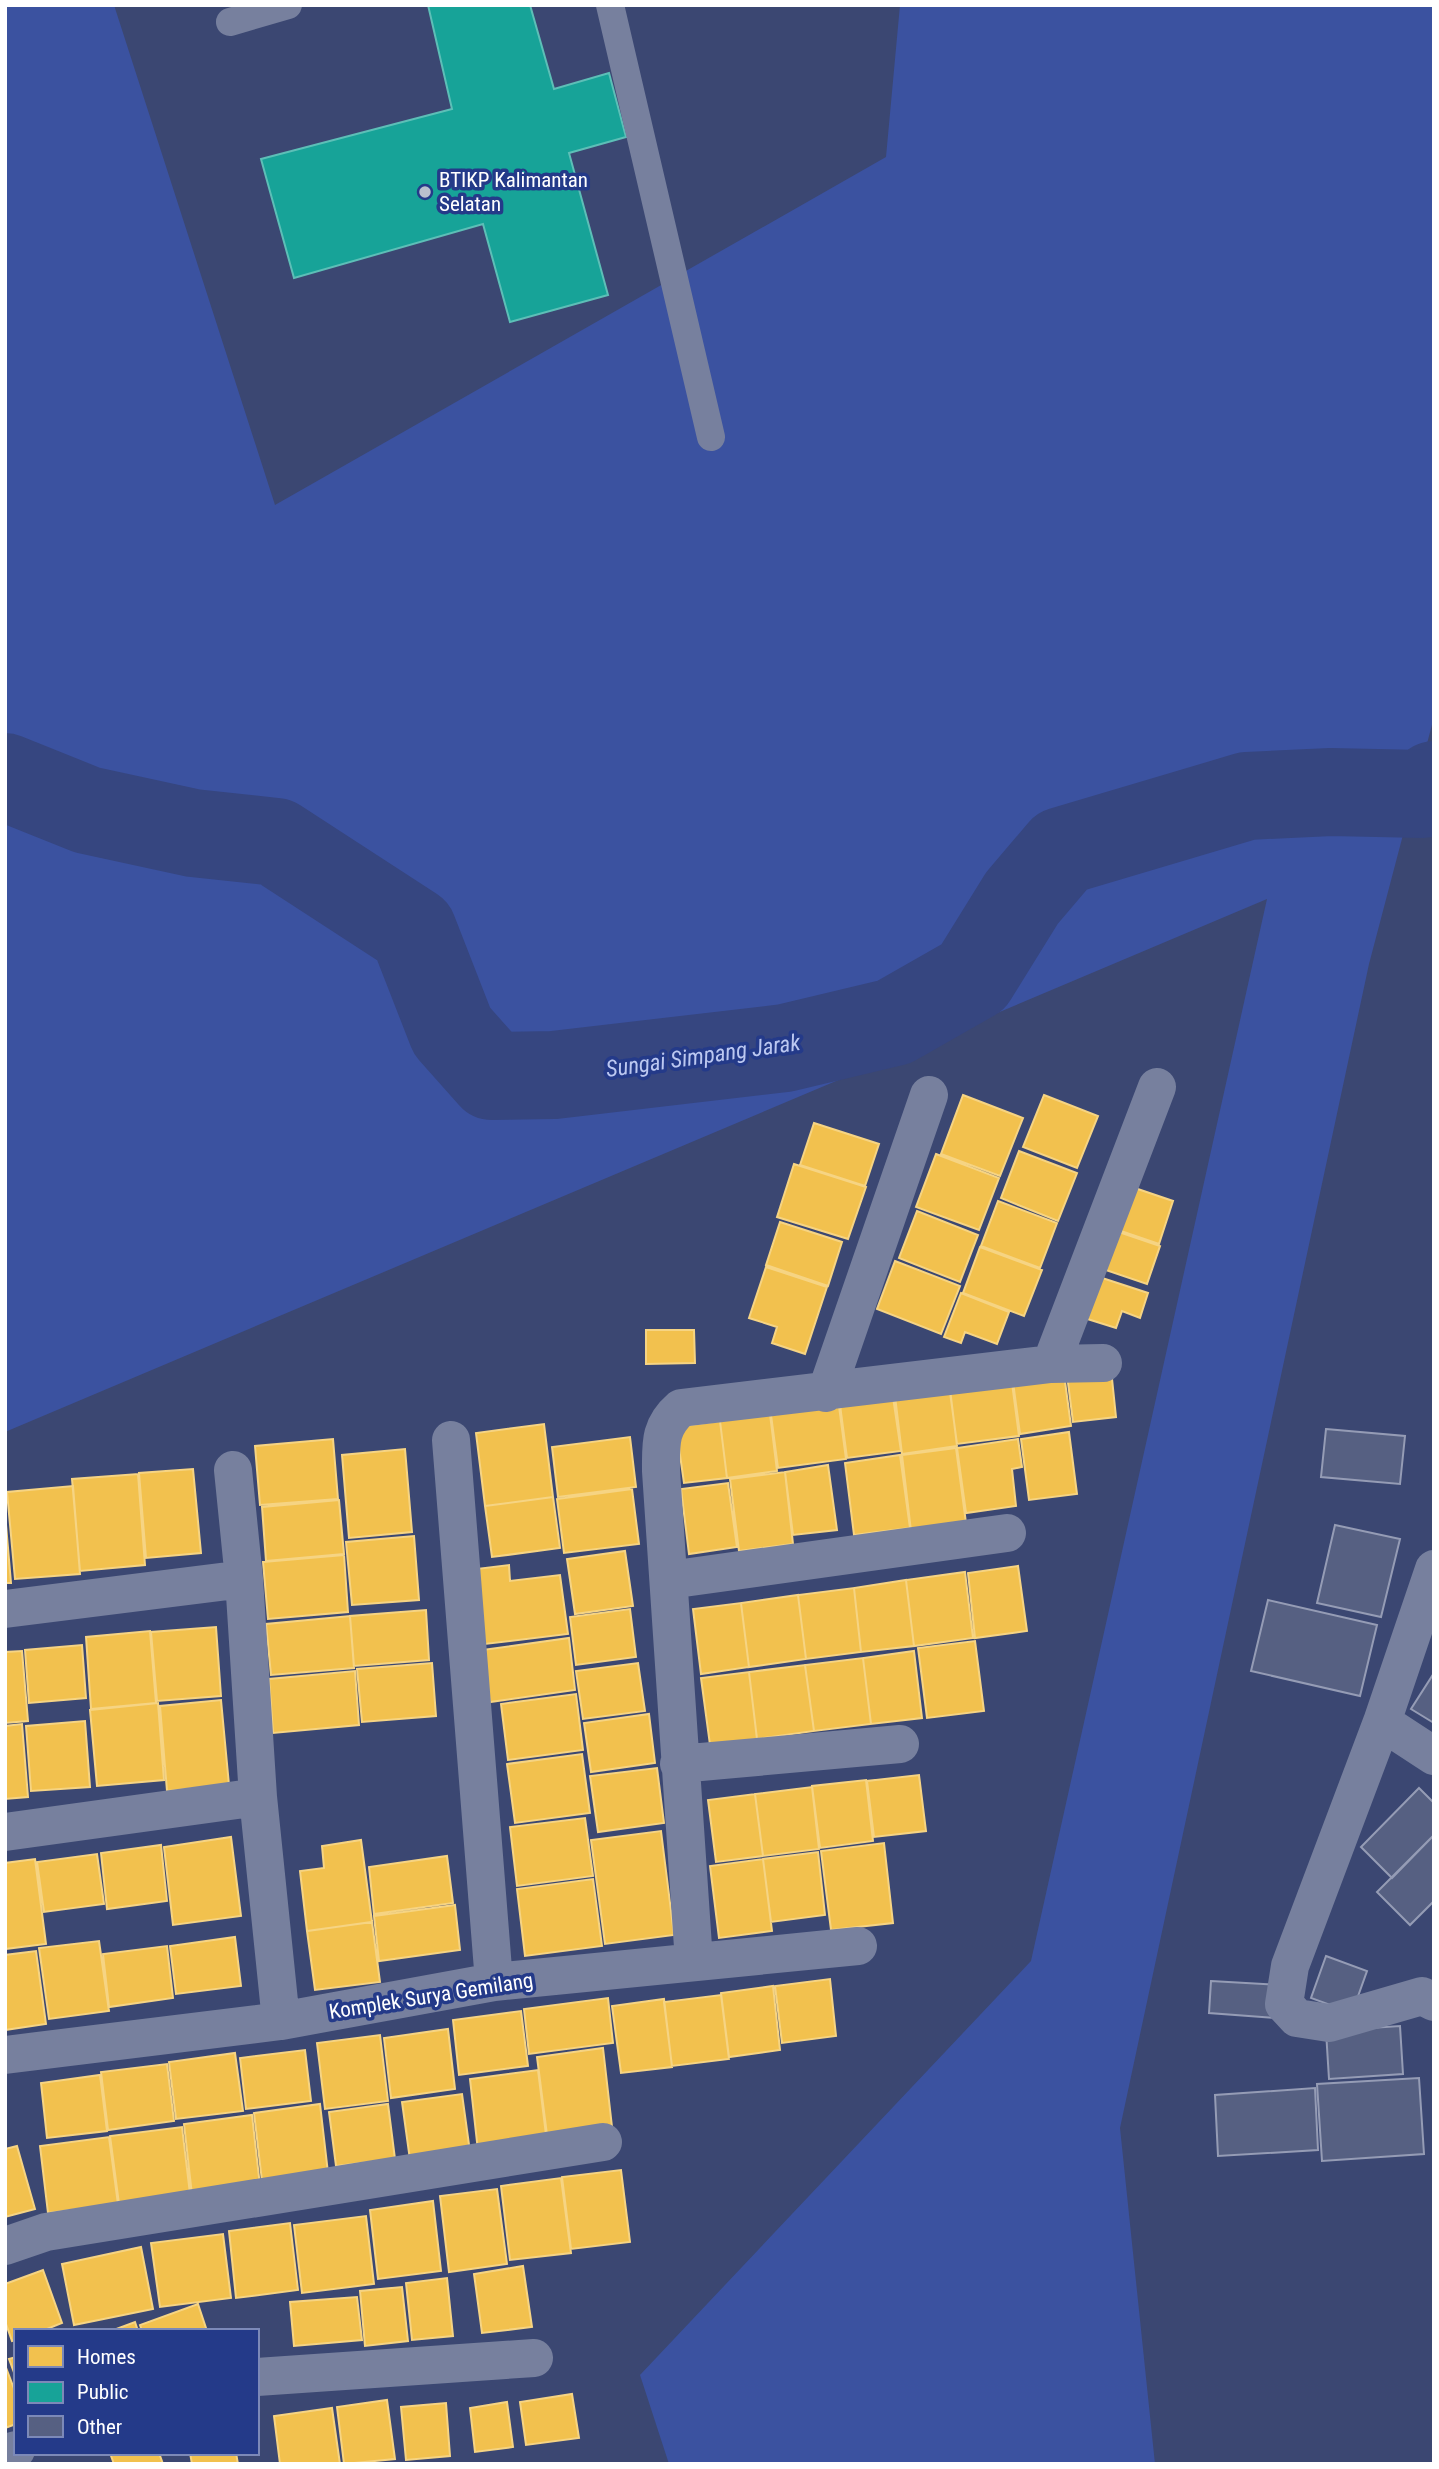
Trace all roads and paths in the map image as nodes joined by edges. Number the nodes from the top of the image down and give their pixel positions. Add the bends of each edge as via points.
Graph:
1 (288, 5) edge
2 (610, 5) edge
3 (230, 22) dead end
4 (711, 437) dead end
5 (1157, 1087) dead end
6 (929, 1095) dead end
7 (1103, 1363) dead end
8 (1051, 1364) junction
9 (826, 1393) junction
10 (451, 1440) dead end
11 (233, 1469) dead end
12 (1007, 1533) dead end
13 (1434, 1569) edge
14 (244, 1579) junction
15 (669, 1580) junction
16 (5, 1609) edge
17 (1382, 1722) junction
18 (900, 1744) dead end
19 (1434, 1756) edge
20 (679, 1765) junction
21 (258, 1797) junction
22 (5, 1832) edge
23 (858, 1946) dead end
24 (694, 1962) junction
25 (494, 1982) junction
26 (1434, 2002) edge
27 (281, 2021) junction
28 (5, 2055) edge
29 (603, 2143) dead end
30 (5, 2246) edge
31 (534, 2358) dead end
32 (259, 2377) edge

1 - 3 lane
2 - 4 lane
5 - 8 street
6 - 9 street
7 - 8 street
8 - 9 street
9 - 15 street via 681,1408 669,1419 662,1432 661,1471
10 - 25 street
11 - 14 street
12 - 15 street
13 - 17 street
14 - 16 street
14 - 21 street
15 - 20 street
17 - 19 street
17 - 26 street via 1290,1966 1284,2004 1297,2018 1329,2023 1422,1996
18 - 20 street
20 - 24 street
21 - 22 street
21 - 27 street
23 - 24 street, Komplek Surya Gemilang
24 - 25 street, Komplek Surya Gemilang
25 - 27 street, Komplek Surya Gemilang
27 - 28 street, Komplek Surya Gemilang
29 - 30 street via 46,2232
31 - 32 street

